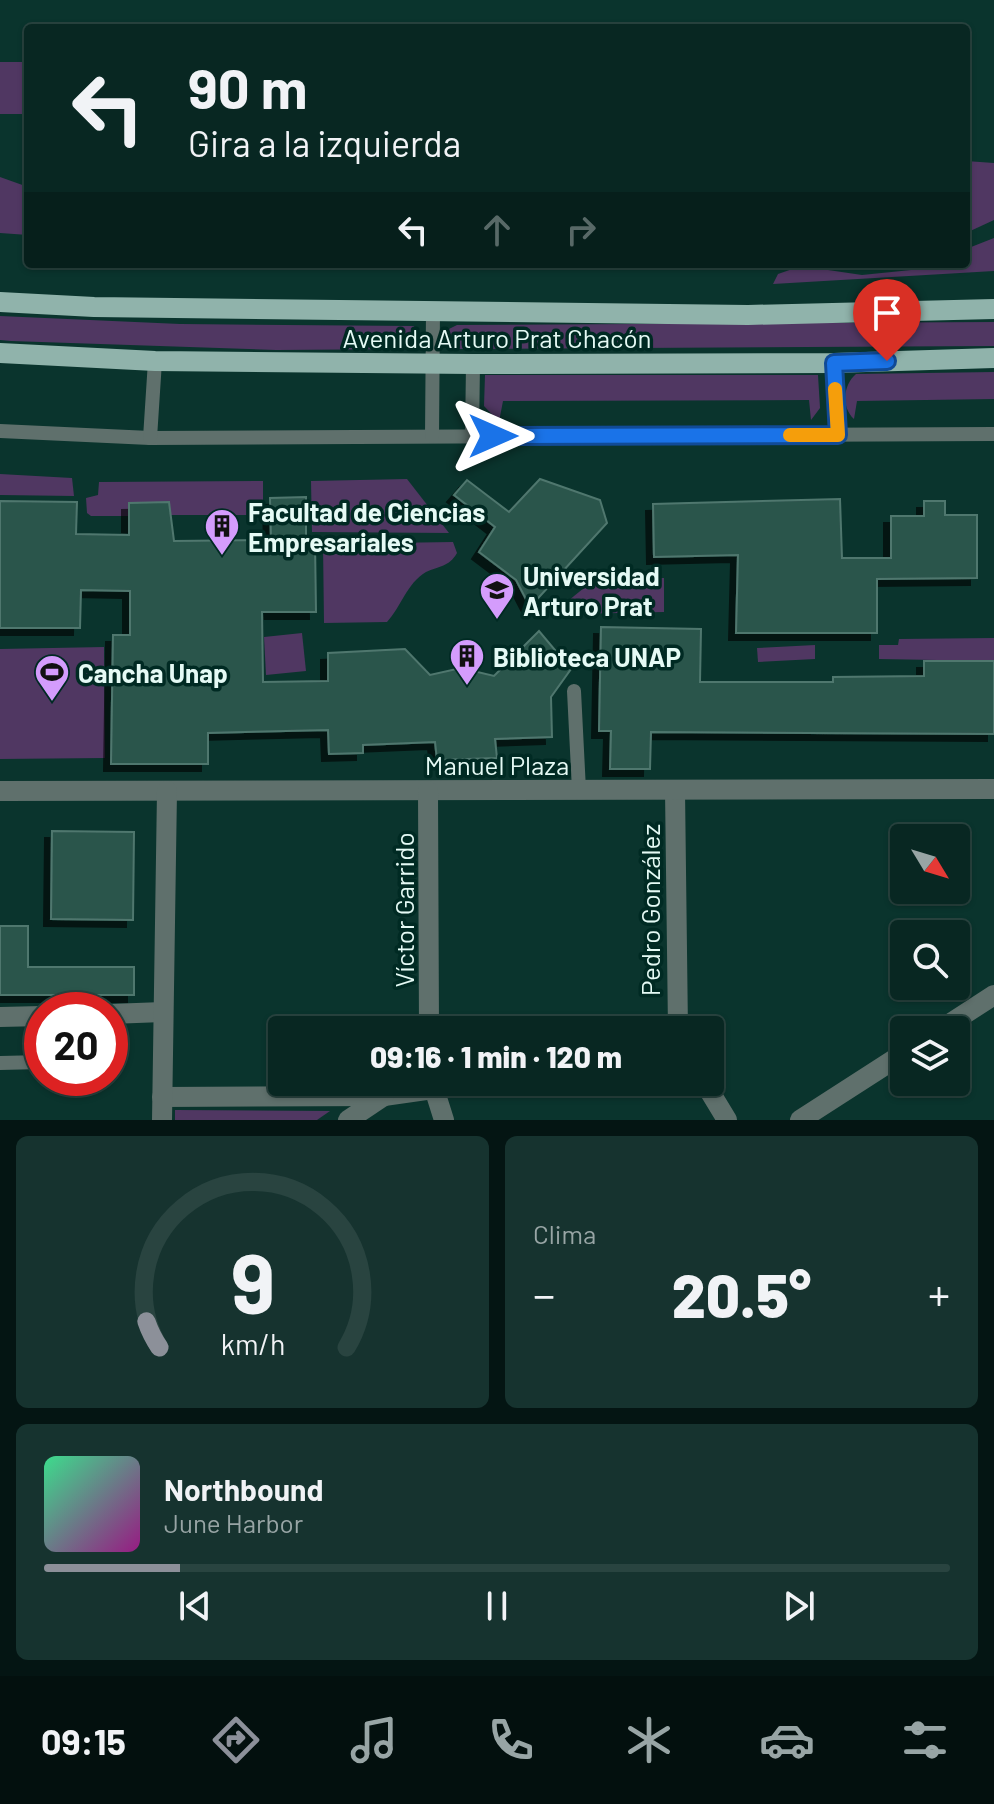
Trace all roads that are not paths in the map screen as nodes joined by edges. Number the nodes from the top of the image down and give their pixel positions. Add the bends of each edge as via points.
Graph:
1 (0, 302) edge
2 (994, 309) edge
3 (433, 310) junction
4 (0, 353) edge
5 (994, 358) edge
6 (155, 361) junction
7 (431, 362) junction
8 (834, 363) junction
9 (473, 364) junction
10 (0, 431) edge
11 (994, 434) edge
12 (838, 435) junction
13 (432, 436) junction
14 (472, 436) junction
15 (150, 438) junction
16 (574, 691) dead end
17 (578, 773) junction
18 (994, 789) edge
19 (675, 790) junction
20 (0, 791) edge
21 (167, 791) junction
22 (428, 791) junction
23 (994, 995) edge
24 (163, 1012) junction
25 (128, 1013) edge
26 (24, 1016) edge
27 (429, 1016) edge
28 (678, 1016) edge
29 (962, 1016) edge
30 (0, 1017) edge
31 (24, 1062) edge
32 (890, 1062) edge
33 (0, 1063) edge
34 (384, 1096) joint
35 (436, 1096) edge
36 (712, 1096) edge
37 (162, 1097) junction
38 (162, 1120) edge
39 (348, 1120) edge
40 (444, 1120) edge
41 (727, 1120) edge
42 (800, 1120) edge

1 - 3 main road, Avenida Arturo Prat Chacón
2 - 3 main road, Avenida Arturo Prat Chacón via 748,315
3 - 7 lane
4 - 6 main road, Avenida Arturo Prat Chacón
5 - 8 main road, Avenida Arturo Prat Chacón
6 - 7 main road, Avenida Arturo Prat Chacón
6 - 15 lane
7 - 9 main road, Avenida Arturo Prat Chacón
7 - 13 lane
8 - 9 main road, Avenida Arturo Prat Chacón
8 - 12 lane
9 - 14 lane
10 - 15 lane
11 - 12 lane
12 - 14 lane
13 - 14 lane
13 - 15 lane
16 - 17 lane
17 - 19 street, Manuel Plaza
17 - 22 street, Manuel Plaza
18 - 19 street, Manuel Plaza
19 - 28 street, Pedro González
20 - 21 street, Manuel Plaza
21 - 22 street, Manuel Plaza
21 - 24 street
22 - 27 street, Víctor Garrido
23 - 29 street
24 - 25 street
24 - 37 street
26 - 30 street
31 - 33 lane
32 - 42 street
34 - 37 street
34 - 39 street
35 - 40 street
36 - 41 street
37 - 38 street

